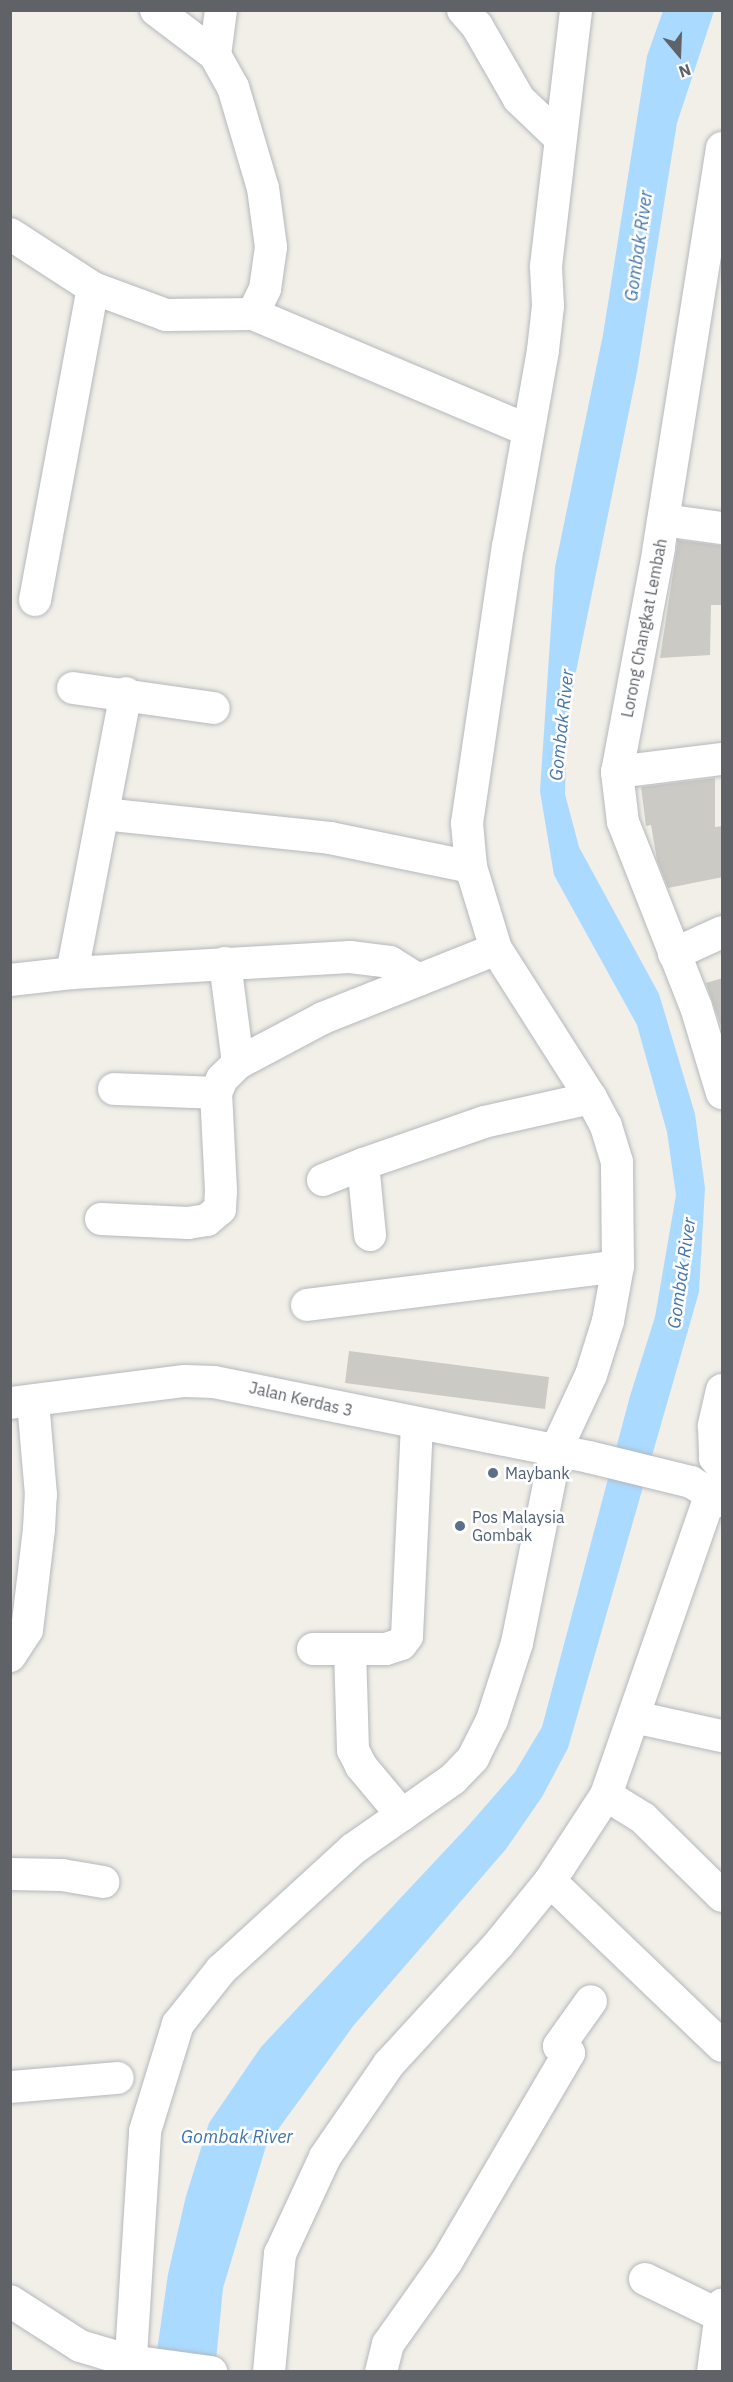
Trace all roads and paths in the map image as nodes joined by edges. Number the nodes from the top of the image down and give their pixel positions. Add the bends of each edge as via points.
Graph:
1 (156, 10) edge
2 (221, 10) edge
3 (464, 10) edge
4 (576, 10) edge
5 (215, 55) junction
6 (560, 138) junction
7 (723, 148) edge
8 (10, 234) edge
9 (93, 288) junction
10 (253, 314) junction
11 (528, 430) junction
12 (664, 520) junction
13 (723, 528) edge
14 (35, 600) dead end
15 (73, 688) dead end
16 (126, 693) junction
17 (214, 708) dead end
18 (723, 759) edge
19 (616, 772) junction
20 (103, 814) junction
21 (471, 867) junction
22 (723, 932) edge
23 (496, 950) junction
24 (674, 954) junction
25 (225, 963) junction
26 (72, 973) junction
27 (419, 980) junction
28 (10, 981) edge
29 (717, 1056) edge
30 (238, 1063) junction
31 (114, 1089) dead end
32 (216, 1093) junction
33 (723, 1093) edge
34 (591, 1098) junction
35 (363, 1164) junction
36 (323, 1180) dead end
37 (101, 1219) dead end
38 (370, 1235) dead end
39 (618, 1266) junction
40 (307, 1305) dead end
41 (723, 1390) edge
42 (22, 1402) edge
43 (417, 1425) junction
44 (556, 1450) junction
45 (723, 1466) edge
46 (712, 1491) edge
47 (313, 1649) dead end
48 (350, 1649) junction
49 (10, 1656) edge
50 (634, 1717) junction
51 (723, 1736) edge
52 (606, 1795) junction
53 (402, 1815) junction
54 (10, 1874) edge
55 (550, 1881) junction
56 (103, 1882) dead end
57 (723, 1896) edge
58 (591, 2001) dead end
59 (723, 2046) edge
60 (118, 2078) dead end
61 (10, 2087) edge
62 (645, 2279) dead end
63 (10, 2301) edge
64 (721, 2310) edge
65 (135, 2365) edge
66 (211, 2372) edge
67 (269, 2372) edge
68 (381, 2372) edge
69 (713, 2372) edge

1 - 5 street
2 - 5 street
3 - 6 street via 519,99
4 - 6 street
5 - 10 street via 233,87 263,188 271,247 265,289
6 - 11 street via 546,266 547,317
7 - 12 street, Lorong Changkat Lembah
8 - 9 street
9 - 10 street via 166,315
9 - 14 street
10 - 11 street
11 - 21 street via 467,822
12 - 13 street
12 - 19 street, Lorong Changkat Lembah
15 - 16 street
16 - 17 street
16 - 20 street
18 - 19 street
19 - 24 street, Lorong Changkat Lembah via 623,822
20 - 21 street via 330,838
20 - 26 street
21 - 23 street
22 - 24 street
23 - 27 street
23 - 34 street
24 - 29 street, Lorong Changkat Lembah
25 - 26 street
25 - 27 street via 379,959
25 - 30 street
26 - 28 street
27 - 30 street via 323,1018
29 - 33 street, Lorong Changkat Lembah
30 - 32 street via 222,1079
31 - 32 street
32 - 37 street via 220,1209 207,1220 188,1223
34 - 35 street via 484,1122
34 - 39 street via 606,1126 617,1162
35 - 36 street
35 - 38 street
39 - 40 street
39 - 44 street via 600,1352
41 - 45 street via 714,1426 715,1458
42 - 43 street, Jalan Kerdas 3 via 185,1381 214,1382
42 - 49 street via 41,1495 27,1630
43 - 44 street, Jalan Kerdas 3
43 - 48 street via 407,1636 401,1644 386,1649
44 - 46 street, Jalan Kerdas 3
44 - 53 street via 518,1643 492,1720 473,1758 453,1779
46 - 50 street
47 - 48 street
48 - 53 street via 353,1750 361,1766
50 - 51 street
50 - 52 street
52 - 55 street
52 - 57 street via 643,1818
53 - 65 street via 353,1849 220,1970 178,2024 145,2131
54 - 56 street via 62,1875
55 - 59 street
55 - 67 street via 498,1945 389,2064 325,2157 280,2254
58 - 68 street via 559,2046 569,2053 447,2261 388,2344
60 - 61 street
62 - 64 street
63 - 65 street via 80,2346
64 - 69 street
65 - 66 street

